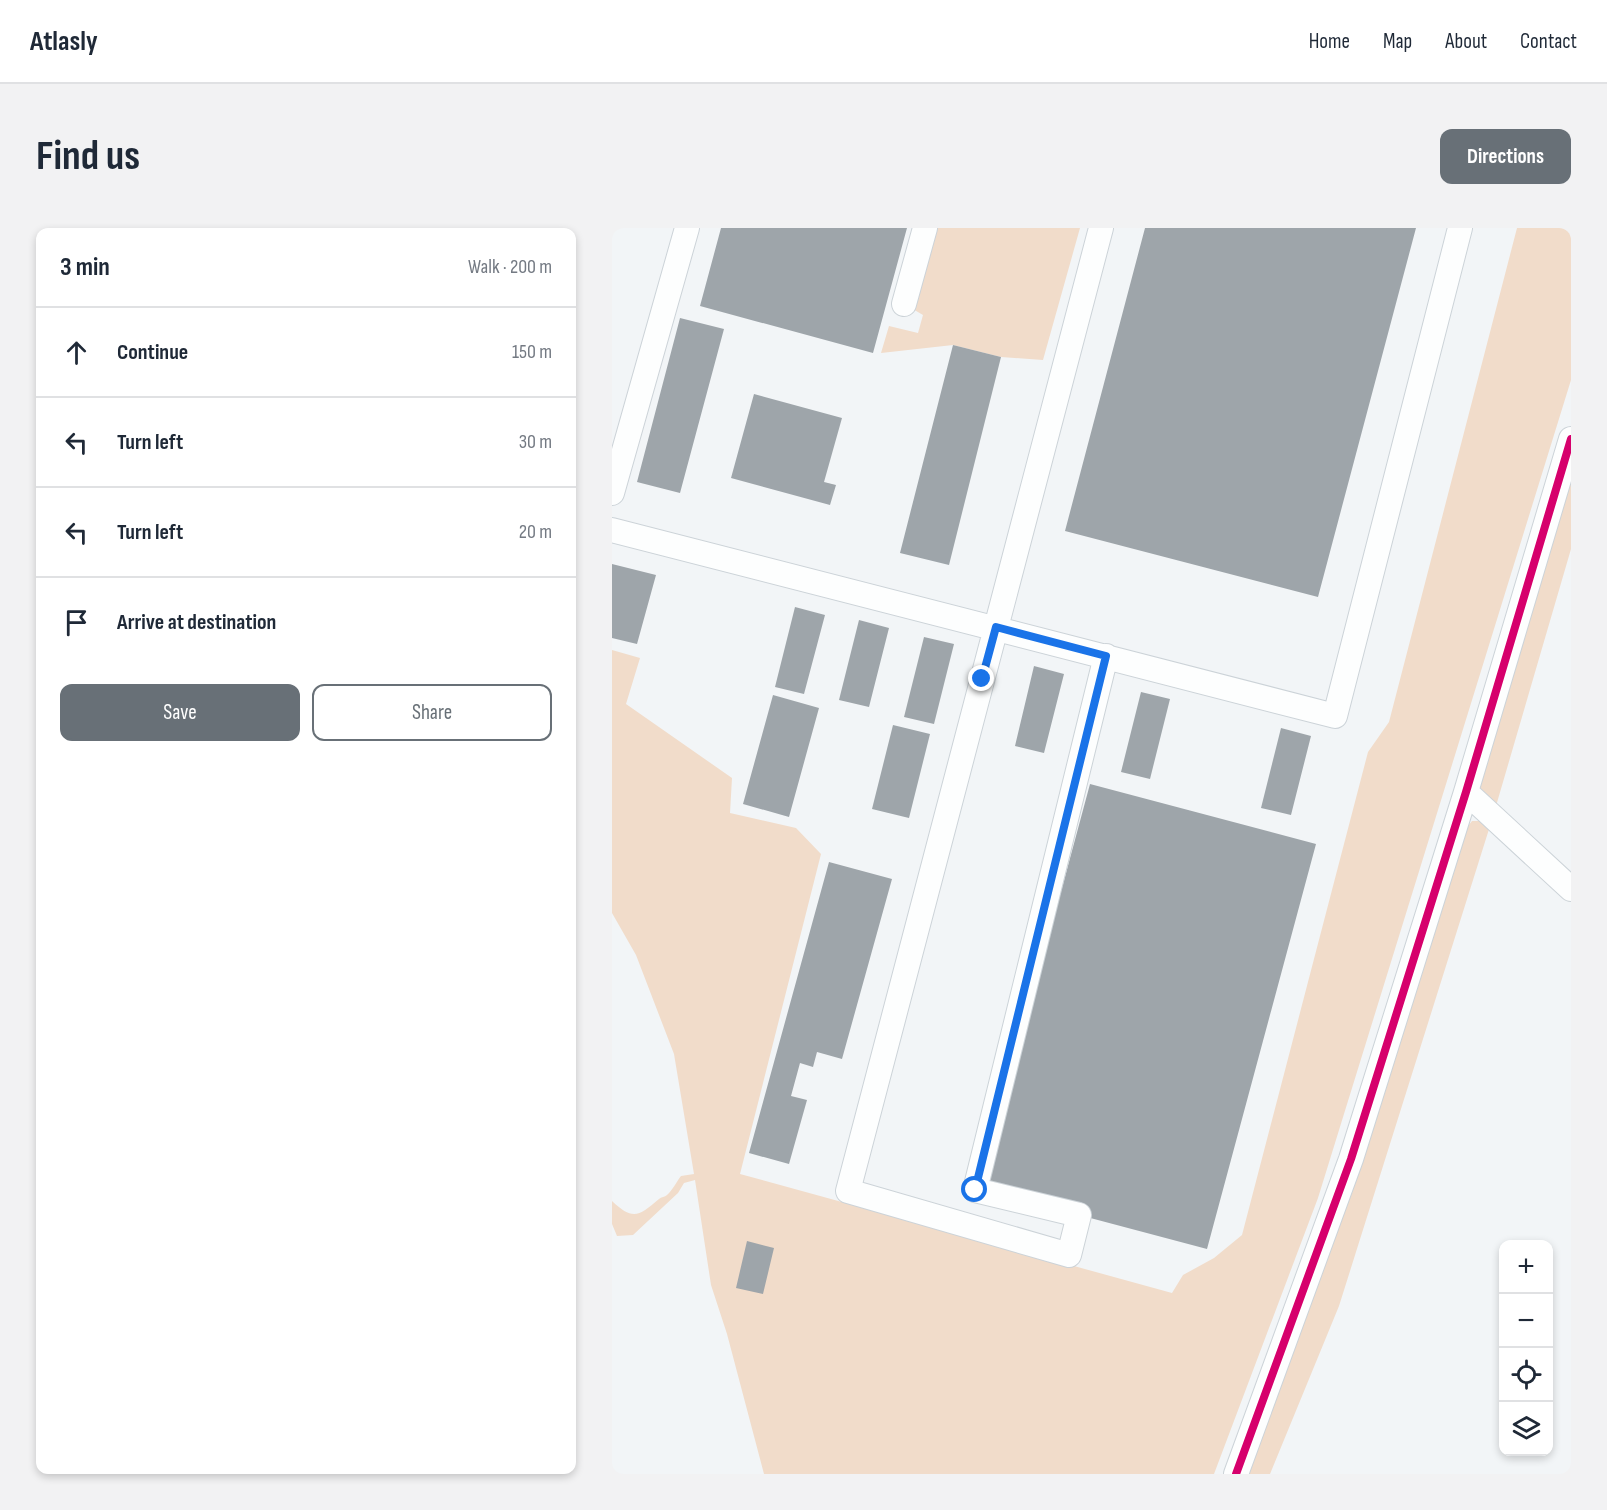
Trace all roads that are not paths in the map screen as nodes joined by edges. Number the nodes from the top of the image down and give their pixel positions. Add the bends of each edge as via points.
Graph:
1 (687, 228) edge
2 (925, 228) edge
3 (1101, 228) edge
4 (1460, 228) edge
5 (904, 304) dead end
6 (1571, 439) edge
7 (612, 493) edge
8 (612, 530) edge
9 (996, 627) junction
10 (1106, 656) junction
11 (1466, 792) junction
12 (1571, 889) edge
13 (1236, 1474) edge

1 - 7 street
2 - 5 street
3 - 9 street
4 - 10 street via 1335,716
6 - 11 street
8 - 9 street
9 - 10 street
9 - 10 street via 848,1191 1069,1255 1079,1215 975,1190
11 - 12 street
11 - 13 street via 1351,1159

